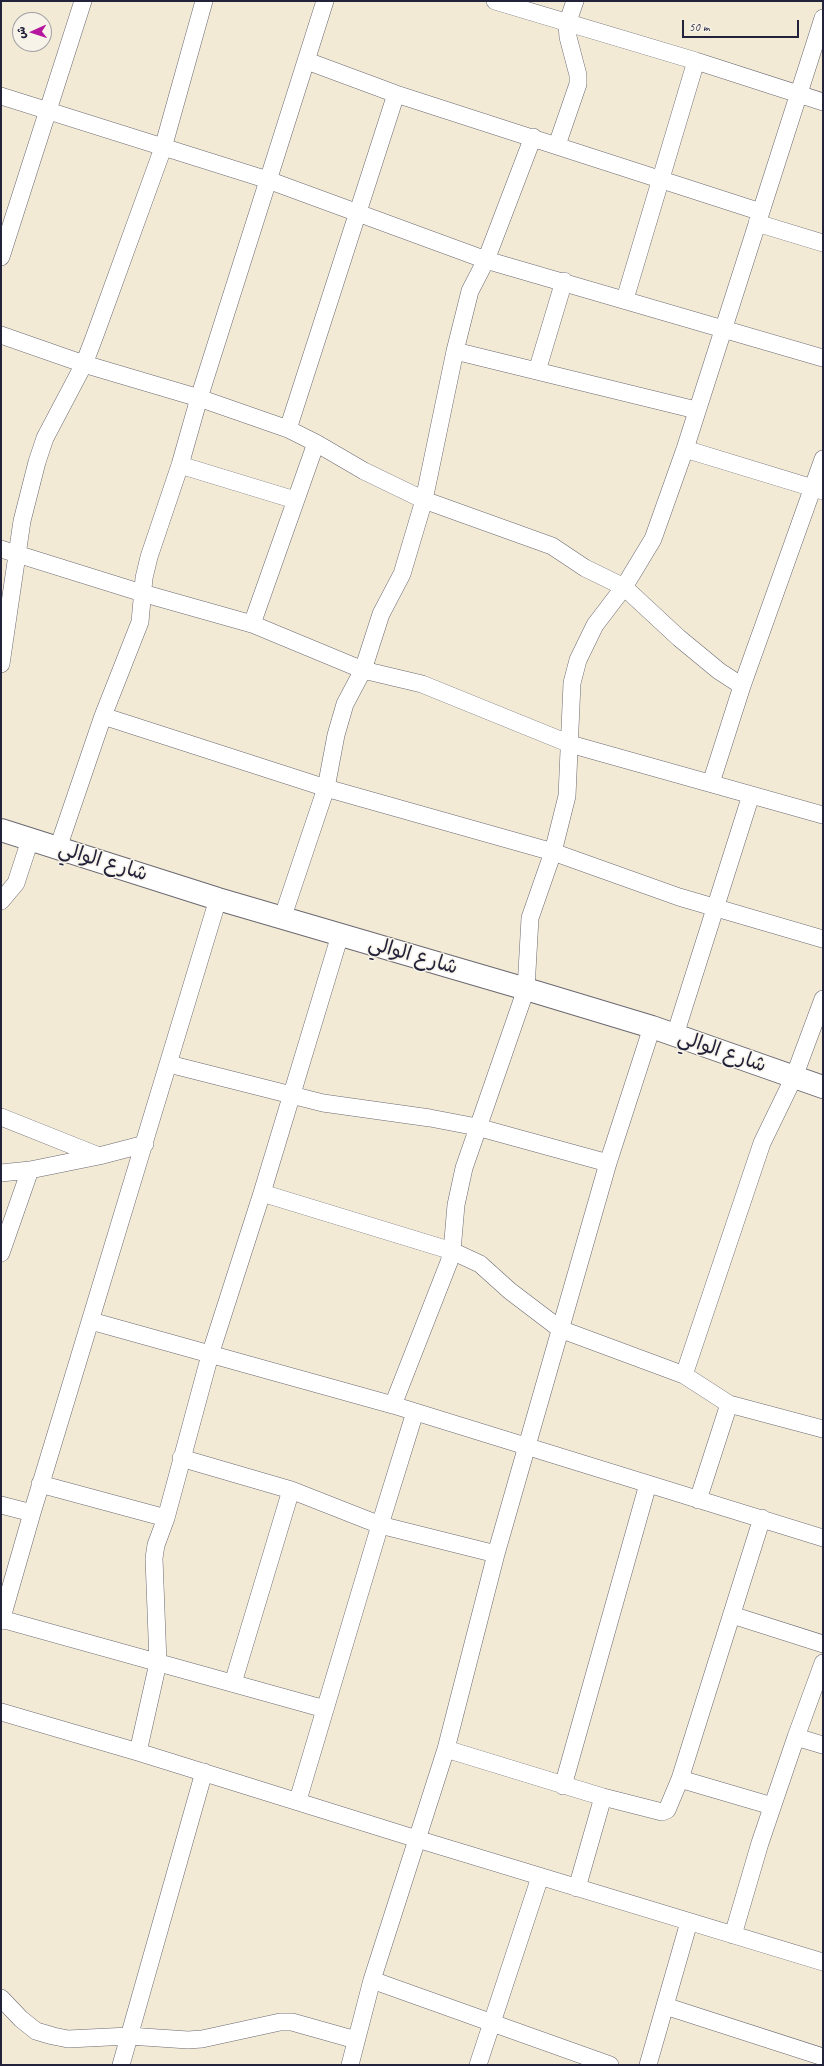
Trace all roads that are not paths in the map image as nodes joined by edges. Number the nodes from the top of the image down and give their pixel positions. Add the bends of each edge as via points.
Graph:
1 (84, 1) edge
2 (204, 1) edge
3 (325, 1) edge
4 (495, 1) edge
5 (575, 1) edge
6 (823, 18) edge
7 (567, 24) junction
8 (307, 61) junction
9 (696, 61) junction
10 (396, 94) junction
11 (798, 94) junction
12 (1, 96) edge
13 (823, 102) edge
14 (48, 112) junction
15 (533, 137) junction
16 (557, 145) junction
17 (162, 148) junction
18 (268, 180) junction
19 (661, 181) junction
20 (357, 212) junction
21 (759, 218) junction
22 (823, 243) edge
23 (1, 257) edge
24 (486, 260) junction
25 (564, 281) junction
26 (625, 299) junction
27 (724, 328) junction
28 (1, 335) edge
29 (455, 351) junction
30 (823, 358) edge
31 (84, 364) junction
32 (537, 371) junction
33 (199, 398) junction
34 (696, 410) junction
35 (288, 429) junction
36 (316, 443) junction
37 (685, 450) junction
38 (823, 459) edge
39 (180, 465) junction
40 (818, 490) edge
41 (295, 500) junction
42 (424, 500) junction
43 (9, 552) edge
44 (624, 586) junction
45 (142, 593) junction
46 (252, 624) junction
47 (1, 664) edge
48 (362, 670) junction
49 (742, 686) junction
50 (103, 716) junction
51 (570, 744) junction
52 (711, 783) junction
53 (326, 788) junction
54 (751, 795) junction
55 (823, 815) edge
56 (1, 830) edge
57 (30, 840) junction
58 (58, 848) junction
59 (553, 852) junction
60 (218, 899) junction
61 (1, 901) edge
62 (716, 908) junction
63 (282, 919) junction
64 (340, 935) junction
65 (823, 939) edge
66 (526, 988) junction
67 (823, 999) edge
68 (652, 1027) junction
69 (675, 1035) junction
70 (169, 1064) junction
71 (794, 1077) junction
72 (823, 1087) edge
73 (292, 1096) junction
74 (1, 1117) edge
75 (477, 1127) junction
76 (145, 1144) junction
77 (99, 1156) junction
78 (608, 1163) junction
79 (30, 1170) junction
80 (1, 1174) edge
81 (262, 1193) junction
82 (452, 1251) junction
83 (1, 1253) edge
84 (91, 1321) junction
85 (560, 1329) junction
86 (210, 1355) junction
87 (684, 1375) junction
88 (729, 1404) junction
89 (393, 1405) junction
90 (415, 1412) junction
91 (823, 1429) edge
92 (527, 1446) junction
93 (181, 1458) junction
94 (40, 1484) junction
95 (648, 1484) junction
96 (291, 1490) junction
97 (698, 1500) junction
98 (1, 1505) edge
99 (32, 1513) junction
100 (166, 1518) junction
101 (762, 1518) junction
102 (380, 1525) junction
103 (823, 1538) edge
104 (496, 1554) junction
105 (732, 1615) junction
106 (1, 1620) edge
107 (823, 1644) edge
108 (158, 1663) junction
109 (823, 1663) edge
110 (233, 1683) junction
111 (325, 1709) junction
112 (1, 1712) edge
113 (796, 1737) junction
114 (823, 1746) edge
115 (446, 1749) junction
116 (138, 1752) junction
117 (204, 1772) junction
118 (680, 1779) junction
119 (563, 1786) junction
120 (603, 1797) junction
121 (298, 1800) junction
122 (772, 1806) junction
123 (416, 1839) junction
124 (540, 1876) junction
125 (577, 1888) junction
126 (689, 1922) junction
127 (733, 1935) junction
128 (823, 1962) edge
129 (372, 1980) junction
130 (1, 1998) edge
131 (665, 2006) junction
132 (493, 2023) junction
133 (129, 2036) junction
134 (356, 2040) junction
135 (823, 2057) edge
136 (122, 2065) edge
137 (350, 2065) edge
138 (478, 2065) edge
139 (610, 2065) edge
140 (648, 2065) edge

1 - 14 street
2 - 17 street
3 - 8 street
4 - 7 street
5 - 7 street
6 - 11 street
7 - 9 street
7 - 16 street via 578,84
8 - 10 street
8 - 18 street
9 - 11 street
9 - 19 street
10 - 15 street
10 - 20 street
11 - 13 street
11 - 21 street
12 - 14 street
14 - 17 street
14 - 23 street
15 - 16 street
15 - 24 street
16 - 19 street
17 - 18 street
17 - 31 street
18 - 20 street
18 - 33 street
19 - 21 street
19 - 26 street
20 - 24 street
20 - 35 street
21 - 22 street
21 - 27 street
24 - 25 street
24 - 29 street via 470,291
25 - 26 street
25 - 32 street
26 - 27 street
27 - 30 street
27 - 34 street
28 - 31 street
29 - 32 street
29 - 42 street
31 - 33 street
31 - 43 street via 45,438
32 - 34 street
33 - 35 street
33 - 39 street
34 - 37 street
35 - 36 street
36 - 41 street
36 - 42 street via 364,471
37 - 40 street
37 - 44 street via 653,539
38 - 40 street
39 - 41 street
39 - 45 street via 147,562
40 - 49 street
41 - 46 street
42 - 44 street via 552,546 585,568
42 - 48 street via 402,574 382,614
43 - 45 street
43 - 47 street
44 - 49 street via 679,638 719,671
44 - 51 street via 595,625 578,660 572,683
45 - 46 street
45 - 50 street via 140,622
46 - 48 street
48 - 51 street via 422,684
48 - 53 street via 345,704
49 - 52 street
50 - 53 street
50 - 58 street
51 - 52 street
51 - 59 street via 567,796
52 - 54 street
53 - 59 street
53 - 63 street
54 - 55 street
54 - 62 street
56 - 57 main road, شارع الوالي
57 - 58 main road, شارع الوالي
57 - 61 street via 16,883
58 - 60 main road, شارع الوالي
59 - 62 street
59 - 66 street via 530,918
60 - 63 main road, شارع الوالي
60 - 70 street
62 - 65 street
62 - 69 street
63 - 64 main road, شارع الوالي
64 - 66 main road, شارع الوالي
64 - 73 street
66 - 68 main road, شارع الوالي
66 - 75 street
67 - 71 street
68 - 69 main road, شارع الوالي
68 - 78 street
69 - 71 main road, شارع الوالي
70 - 73 street
70 - 76 street
71 - 72 main road, شارع الوالي
71 - 87 street via 762,1142
73 - 75 street
73 - 81 street
74 - 77 street
75 - 78 street
75 - 82 street via 457,1199
76 - 77 street
76 - 84 street
77 - 79 street
78 - 85 street
79 - 80 street
79 - 83 street
81 - 82 street
81 - 86 street
82 - 85 street via 480,1264 510,1291
82 - 89 street via 445,1276
84 - 86 street
84 - 94 street
85 - 87 street
85 - 92 street
86 - 89 street
86 - 93 street
87 - 88 street
88 - 91 street
88 - 97 street
89 - 90 street
90 - 92 street
90 - 102 street
92 - 95 street
92 - 104 street
93 - 96 street
93 - 100 street
94 - 99 street
94 - 100 street
95 - 97 street
95 - 119 street
96 - 102 street
96 - 110 street
97 - 101 street
98 - 99 street
99 - 106 street
100 - 108 street via 154,1558
101 - 103 street
101 - 105 street
102 - 104 street
102 - 111 street
104 - 115 street
105 - 107 street
105 - 118 street
106 - 108 street
108 - 110 street
108 - 116 street
109 - 113 street
110 - 111 street
111 - 121 street
112 - 116 street
113 - 114 street
113 - 122 street
115 - 119 street
115 - 123 street
116 - 117 street
117 - 121 street
117 - 133 street
118 - 120 street via 670,1806 662,1812
118 - 122 street
119 - 120 street
120 - 125 street
121 - 123 street
122 - 127 street
123 - 124 street
123 - 129 street
124 - 125 street
124 - 132 street
125 - 126 street
126 - 127 street
126 - 131 street
127 - 128 street
129 - 132 street
129 - 134 street
130 - 133 street via 21,2019 36,2030 53,2036 68,2039
131 - 135 street
131 - 140 street
132 - 138 street
132 - 139 street
133 - 134 street via 175,2041 292,2022
133 - 136 street
134 - 137 street

